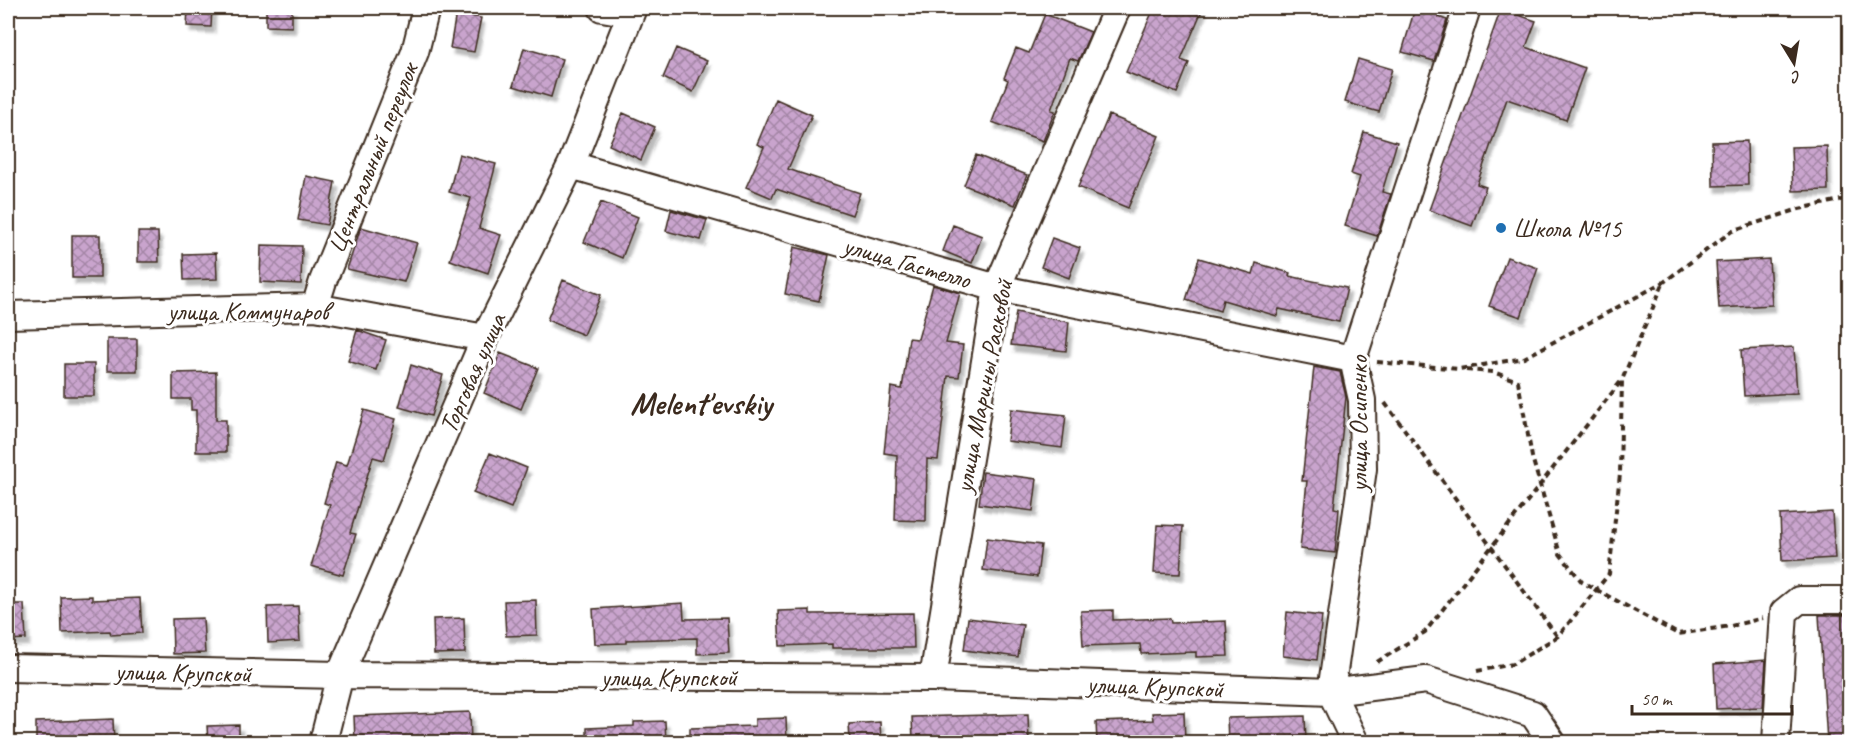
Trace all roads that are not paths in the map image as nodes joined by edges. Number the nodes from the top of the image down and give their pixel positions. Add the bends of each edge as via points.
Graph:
1 (426, 8) edge
2 (602, 8) edge
3 (1117, 8) edge
4 (1467, 8) edge
5 (632, 10) edge
6 (571, 165) junction
7 (997, 288) junction
8 (315, 307) junction
9 (8, 315) edge
10 (485, 338) junction
11 (1353, 359) junction
12 (1850, 600) edge
13 (8, 668) edge
14 (340, 675) junction
15 (933, 678) junction
16 (1331, 692) junction
17 (322, 742) edge
18 (1355, 742) edge
19 (1552, 742) edge
20 (1776, 742) edge

1 - 8 street, Центральный переулок via 415,52
2 - 5 street
3 - 7 street, улица Марины Расковой
4 - 11 street, улица Осипенко
5 - 6 street, Торговая улица
6 - 7 street, улица Гастелло
6 - 10 street, Торговая улица
7 - 11 street, улица Гастелло
7 - 15 street, улица Марины Расковой
8 - 9 street, улица Коммунаров
8 - 10 street, улица Коммунаров
10 - 14 street, Торговая улица
11 - 16 street, улица Осипенко via 1362,400 1363,469
12 - 20 street via 1799,600 1784,612
13 - 14 street, улица Крупской
14 - 15 street, улица Крупской
14 - 17 street, Торговая улица
15 - 16 street, улица Крупской
16 - 18 street
16 - 19 street, улица Крупской via 1426,680 1533,714

